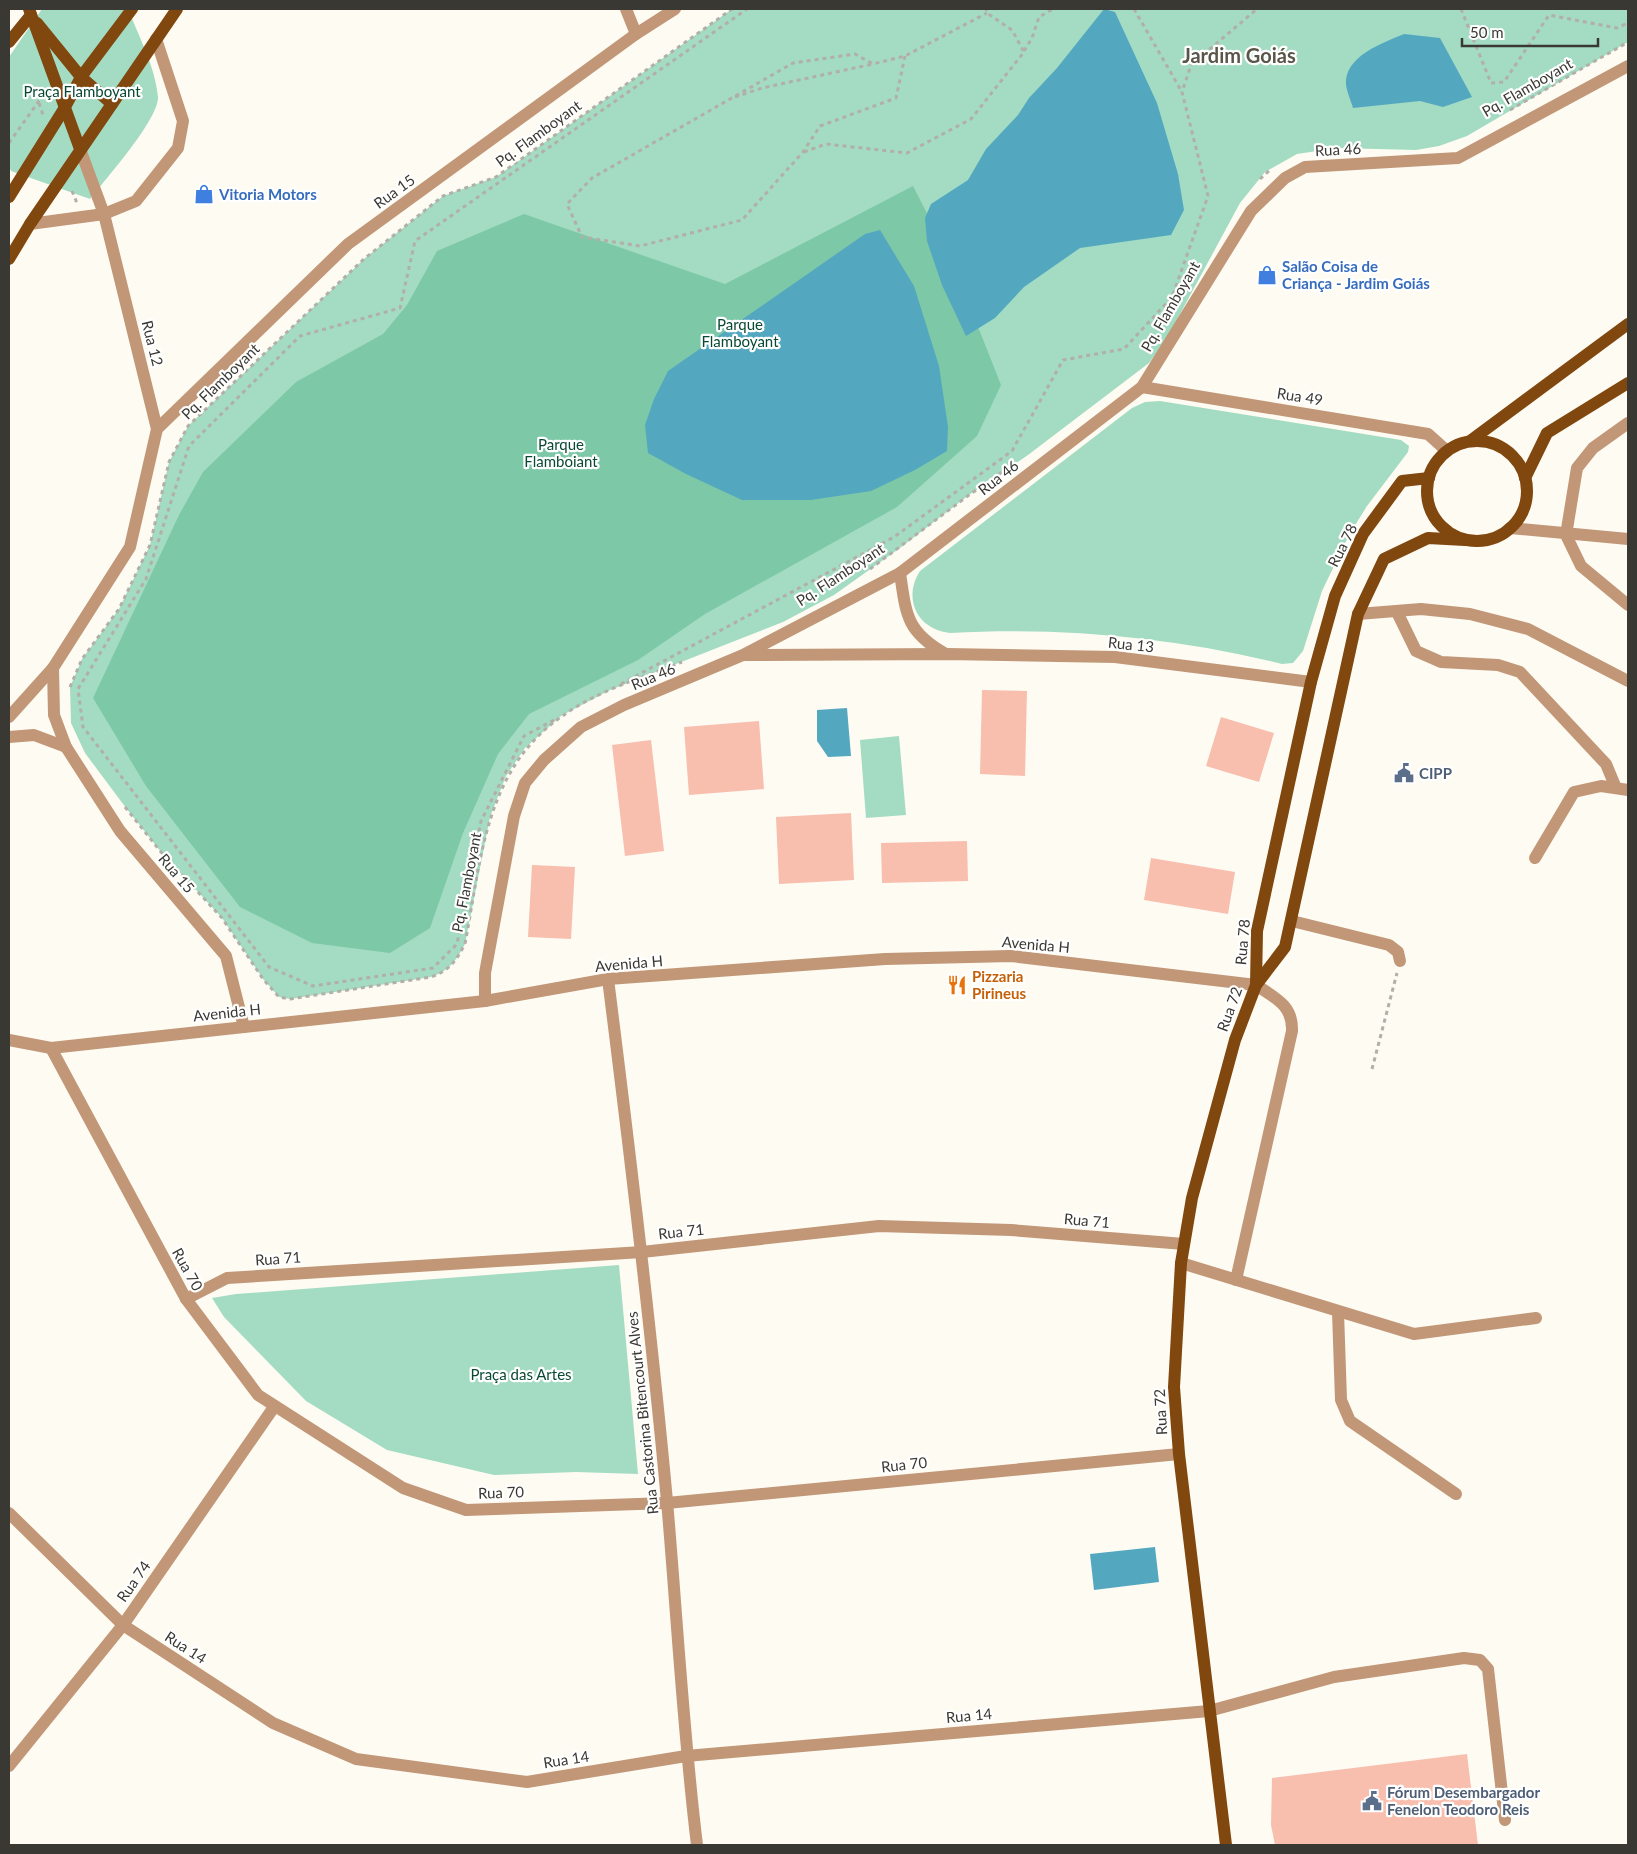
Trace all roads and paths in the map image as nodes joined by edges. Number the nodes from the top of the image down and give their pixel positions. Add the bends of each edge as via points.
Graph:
1 (132, 9) edge
2 (176, 9) edge
3 (626, 9) edge
4 (675, 9) edge
5 (732, 9) edge
6 (747, 9) edge
7 (1053, 9) edge
8 (1134, 9) edge
9 (1257, 9) edge
10 (1460, 9) edge
11 (986, 11) edge
12 (30, 12) edge
13 (1628, 23) edge
14 (636, 34) junction
15 (156, 39) junction
16 (9, 42) edge
17 (1628, 42) edge
18 (1024, 52) junction
19 (905, 56) junction
20 (874, 64) junction
21 (1628, 66) edge
22 (81, 77) junction
23 (46, 91) dead end
24 (1182, 92) junction
25 (727, 100) junction
26 (38, 103) junction
27 (112, 104) junction
28 (64, 109) junction
29 (1509, 111) dead end
30 (43, 115) dead end
31 (9, 143) edge
32 (80, 150) junction
33 (803, 152) junction
34 (1273, 168) dead end
35 (70, 185) dead end
36 (1255, 185) dead end
37 (9, 197) edge
38 (78, 205) dead end
39 (104, 214) junction
40 (30, 224) junction
41 (9, 259) edge
42 (1628, 324) edge
43 (1628, 382) edge
44 (1142, 387) junction
45 (1628, 423) edge
46 (157, 428) junction
47 (1470, 442) junction
48 (1447, 451) junction
49 (1013, 465) dead end
50 (1429, 478) junction
51 (1525, 478) junction
52 (1510, 528) junction
53 (1566, 535) junction
54 (1628, 539) edge
55 (1465, 540) junction
56 (900, 573) junction
57 (864, 574) dead end
58 (1628, 605) edge
59 (1397, 612) junction
60 (1358, 614) junction
61 (743, 654) junction
62 (946, 654) junction
63 (684, 661) dead end
64 (53, 668) junction
65 (1628, 681) edge
66 (1311, 682) junction
67 (70, 696) dead end
68 (9, 714) edge
69 (561, 716) junction
70 (9, 737) edge
71 (66, 747) junction
72 (1622, 789) edge
73 (120, 800) dead end
74 (1535, 858) dead end
75 (1292, 921) junction
76 (1400, 961) joint
77 (608, 980) junction
78 (1256, 985) junction
79 (485, 1000) junction
80 (244, 1026) junction
81 (9, 1040) edge
82 (51, 1048) junction
83 (1372, 1069) dead end
84 (1184, 1244) junction
85 (642, 1252) junction
86 (1181, 1263) junction
87 (1236, 1280) junction
88 (186, 1299) junction
89 (1338, 1312) junction
90 (1536, 1318) dead end
91 (274, 1406) junction
92 (1179, 1454) junction
93 (1456, 1494) dead end
94 (667, 1503) junction
95 (9, 1513) edge
96 (123, 1625) junction
97 (1209, 1711) junction
98 (686, 1756) junction
99 (9, 1766) edge
100 (1505, 1820) dead end
101 (697, 1845) edge
102 (1226, 1845) edge

1 - 22 main road
2 - 15 main road
3 - 14 street
4 - 14 street, Rua 15
5 - 67 path, Pq. Flamboyant via 496,177 443,196 364,259 188,426 169,462 150,545 119,609 82,659 70,687
6 - 69 path via 415,242 400,308 300,336 208,426 189,446 146,579 78,688 84,726 269,967 314,986 433,968 457,944 481,821 524,736
7 - 18 path via 1039,17
8 - 24 path
9 - 24 path via 1191,65
10 - 13 path via 1491,82 1504,82 1549,15 1617,28
11 - 18 path via 1012,30
11 - 19 path
12 - 16 main road
12 - 22 main road
12 - 28 main road, Rua 12
14 - 46 street, Rua 15 via 348,244
15 - 27 main road
15 - 39 street via 183,121 178,148 136,201
17 - 29 path, Pq. Flamboyant
18 - 33 path via 971,119 907,153 826,144
19 - 20 path
19 - 33 path via 896,98 820,126
20 - 25 path via 762,88
20 - 25 path via 855,54 792,63
21 - 44 street, Rua 46 via 1458,158 1305,167 1285,178 1251,211
22 - 27 main road
22 - 28 main road
23 - 26 path
24 - 69 path via 1208,196 1172,297 1124,349 1063,360 1012,452 894,537
25 - 33 path via 592,178 567,204 582,237 640,246 742,220
26 - 30 path
26 - 31 path
27 - 32 main road
28 - 32 main road, Rua 12
28 - 37 main road
32 - 39 street, Rua 12
32 - 40 main road
34 - 36 path via 1265,172
35 - 38 path
39 - 40 street
39 - 46 street, Rua 12
40 - 41 main road
42 - 47 main road
43 - 51 main road via 1547,433
44 - 48 street, Rua 49 via 1428,434
44 - 56 street, Rua 46
45 - 53 street via 1593,448 1577,468
46 - 64 street, Rua 12 via 130,547
47 - 48 main road
47 - 51 main road via 1498,446 1514,459
48 - 50 main road
49 - 57 path, Pq. Flamboyant
50 - 55 main road via 1429,501 1438,523
50 - 66 main road, Rua 78 via 1402,481 1363,534 1334,596
51 - 52 main road via 1525,505
52 - 53 street
52 - 55 main road via 1497,537
53 - 54 street
53 - 58 street via 1581,566
55 - 60 main road, Rua 78 via 1428,538 1384,559
56 - 61 street, Rua 46
56 - 62 street, Rua 13 via 908,620 924,641
59 - 60 street
59 - 65 street via 1421,609 1470,614 1528,629
59 - 72 street via 1416,650 1441,662 1498,665 1520,672 1606,764
60 - 75 main road, Rua 78
61 - 62 street, Rua 13
61 - 79 street, Rua 46 via 581,727 544,760 525,783 514,816 485,973
62 - 66 street, Rua 13 via 1115,657
63 - 69 path, Pq. Flamboyant via 610,690
64 - 68 street
64 - 71 street, Rua 15 via 54,716
66 - 78 main road, Rua 78 via 1257,930
69 - 73 path, Pq. Flamboyant via 525,748 506,776 489,822 465,944 445,972 431,977 290,999 279,997 222,918 161,852
70 - 71 street via 34,735
71 - 80 street, Rua 15 via 120,831 226,956
72 - 74 street via 1601,786 1574,792
75 - 76 street via 1389,945 1398,952
75 - 78 main road, Rua 78 via 1285,948
76 - 83 path
77 - 78 street, Avenida H via 885,959 1011,956
77 - 79 street, Avenida H
77 - 85 street, Rua Castorina Bitencourt Alves
78 - 84 main road, Rua 72 via 1235,1040 1192,1198
78 - 87 street via 1284,1005 1293,1019
79 - 80 street, Avenida H
80 - 82 street, Avenida H
81 - 82 street, Avenida H
82 - 88 street, Rua 70
84 - 85 street, Rua 71 via 1011,1230 879,1226
84 - 86 main road, Rua 72
85 - 88 street, Rua 71 via 227,1278
85 - 94 street, Rua Castorina Bitencourt Alves
86 - 87 street
86 - 92 main road, Rua 72 via 1174,1387
87 - 89 street
88 - 91 street, Rua 70 via 258,1395
89 - 90 street via 1414,1334
89 - 93 street via 1341,1400 1350,1421
91 - 94 street, Rua 70 via 402,1488 466,1510
91 - 96 street, Rua 74
92 - 94 street, Rua 70
92 - 97 main road, Rua 72
94 - 98 street, Rua Castorina Bitencourt Alves
95 - 96 street, Rua 14
96 - 98 street, Rua 14 via 273,1723 356,1760 527,1782
96 - 99 street, Rua 74
97 - 98 street, Rua 14
97 - 100 street, Rua 14 via 1334,1677 1464,1658 1480,1660 1488,1670
97 - 102 main road, Rua 72
98 - 101 street, Rua Castorina Bitencourt Alves

